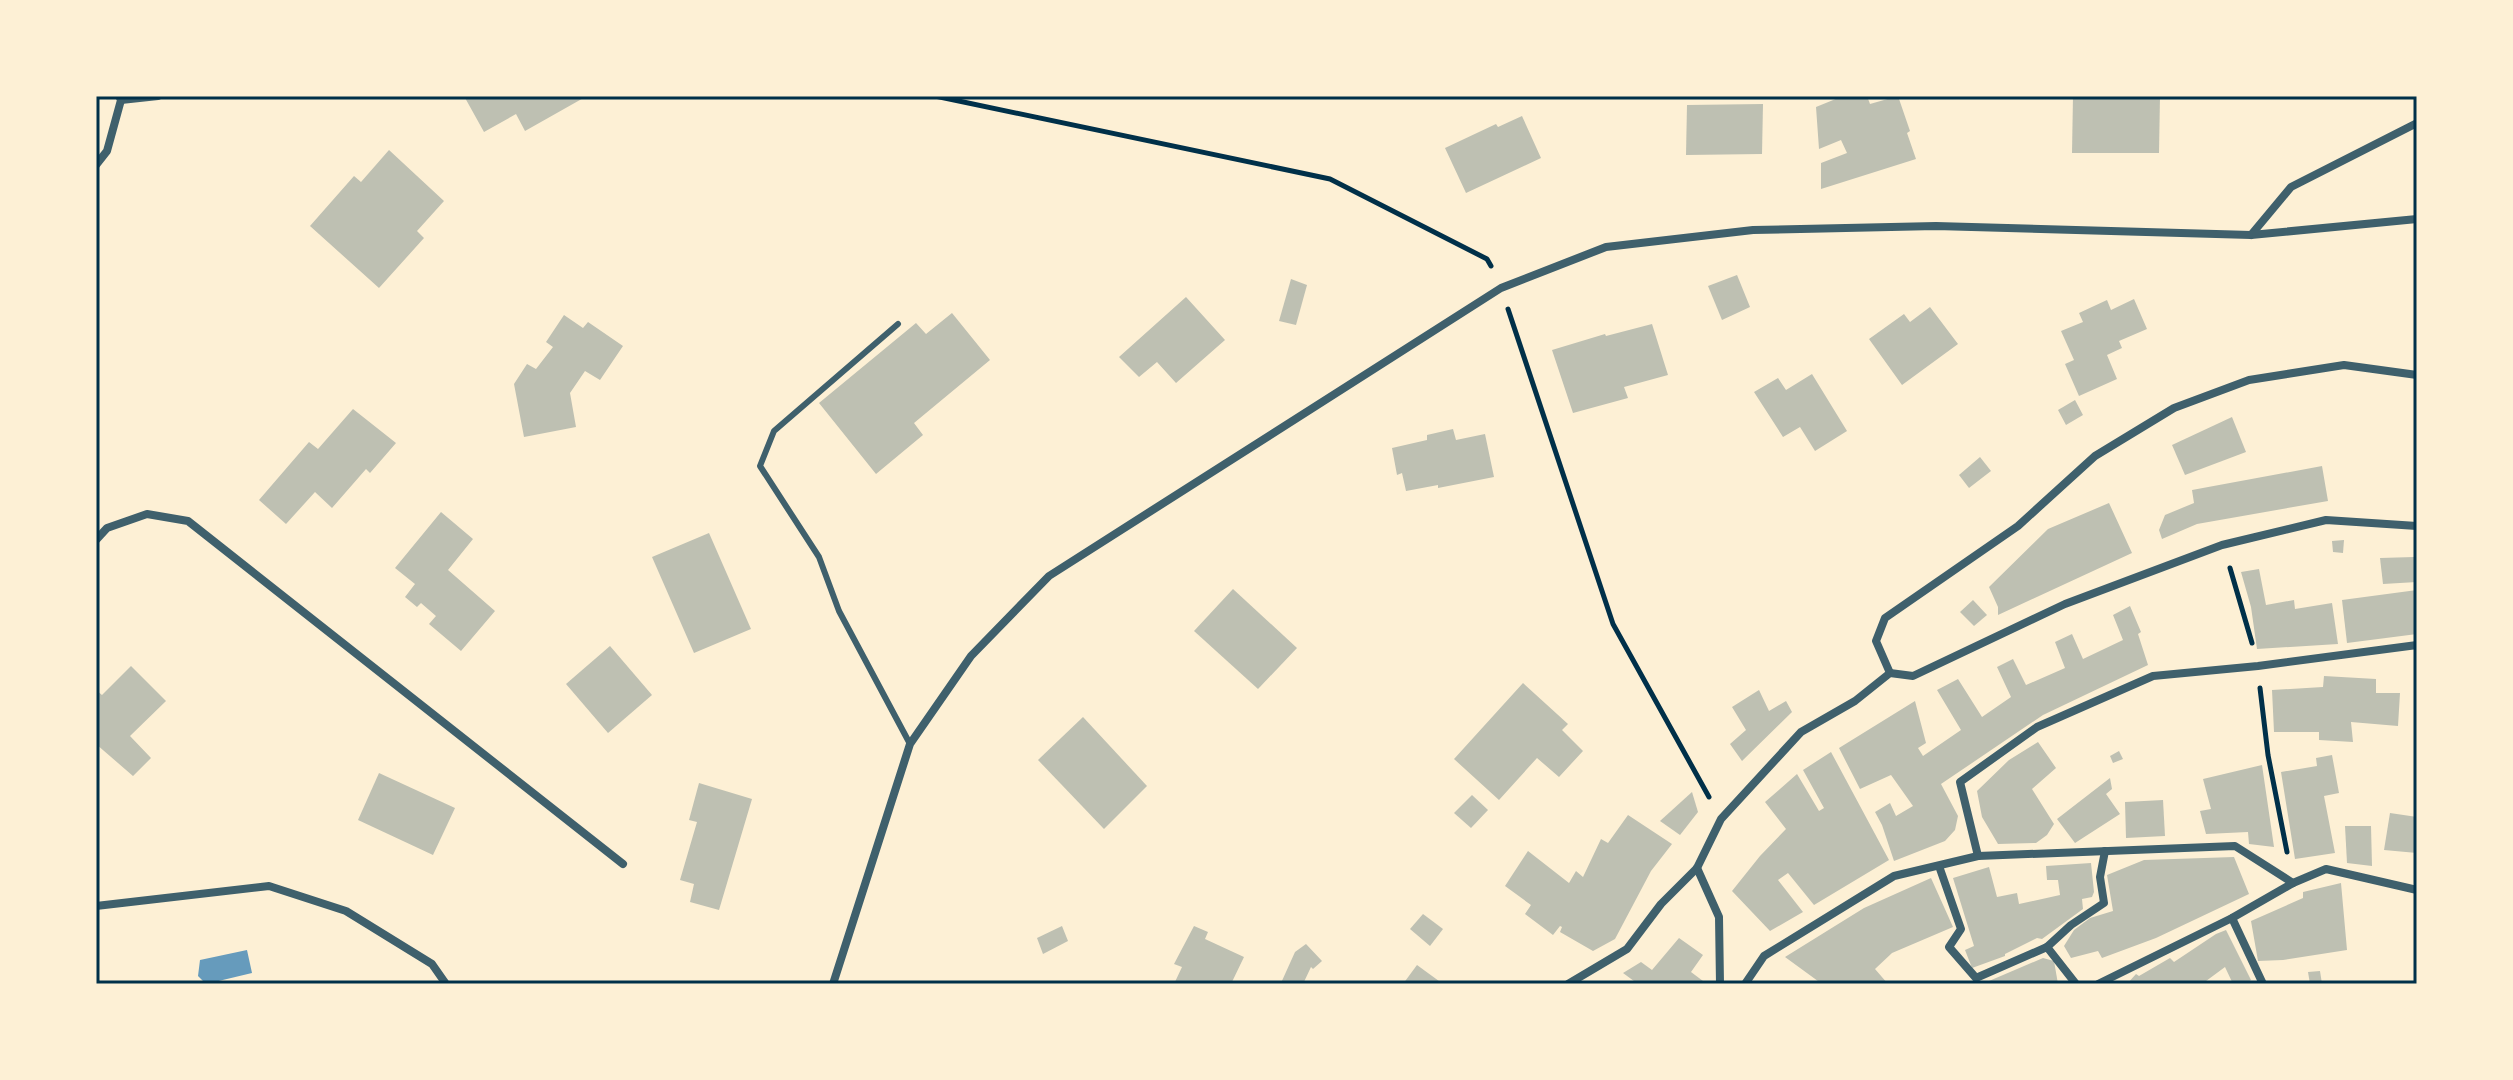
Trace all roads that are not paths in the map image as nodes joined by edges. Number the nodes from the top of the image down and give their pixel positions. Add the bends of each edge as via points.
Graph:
1 (158, 96) edge
2 (120, 98) edge
3 (2417, 123) edge
4 (96, 165) edge
5 (2417, 219) edge
6 (2251, 235) junction
7 (898, 324) dead end
8 (2417, 375) edge
9 (2417, 526) edge
10 (96, 540) edge
11 (2417, 645) edge
12 (1890, 673) junction
13 (910, 744) junction
14 (2105, 851) junction
15 (1978, 856) junction
16 (623, 864) dead end
17 (1939, 866) junction
18 (1697, 868) junction
19 (2293, 883) junction
20 (2417, 890) edge
21 (96, 906) edge
22 (2232, 918) junction
23 (2047, 947) junction
24 (446, 984) edge
25 (833, 984) edge
26 (1568, 984) edge
27 (1720, 984) edge
28 (1745, 984) edge
29 (2076, 984) edge
30 (2098, 984) edge
31 (2263, 984) edge

1 - 2 street
2 - 4 street via 107,151
3 - 6 street via 2291,187
5 - 6 street
6 - 13 street via 1936,226 1753,230 1606,247 1501,288 1049,576 971,656
7 - 13 lane via 774,431 760,466 819,557 839,611
8 - 12 street via 2344,365 2249,380 2174,408 2095,456 2018,526 1885,618 1876,641
9 - 12 street via 2326,520 2222,545 2065,604 1913,676
10 - 16 street via 107,528 147,514 188,521
11 - 15 street via 2153,676 2037,727 1960,782
12 - 18 street via 1801,732 1721,819
13 - 25 street
14 - 15 street
14 - 19 street via 2235,846
14 - 23 street via 2100,877 2104,903
15 - 17 street
17 - 23 street via 1961,929 1949,947 1976,978
17 - 28 street via 1894,876 1833,913 1764,956
18 - 26 street via 1627,949
18 - 27 street via 1719,917
19 - 20 street via 2326,869
19 - 22 street
21 - 24 street via 269,886 346,911 432,964
22 - 30 street
22 - 31 street
23 - 29 street

